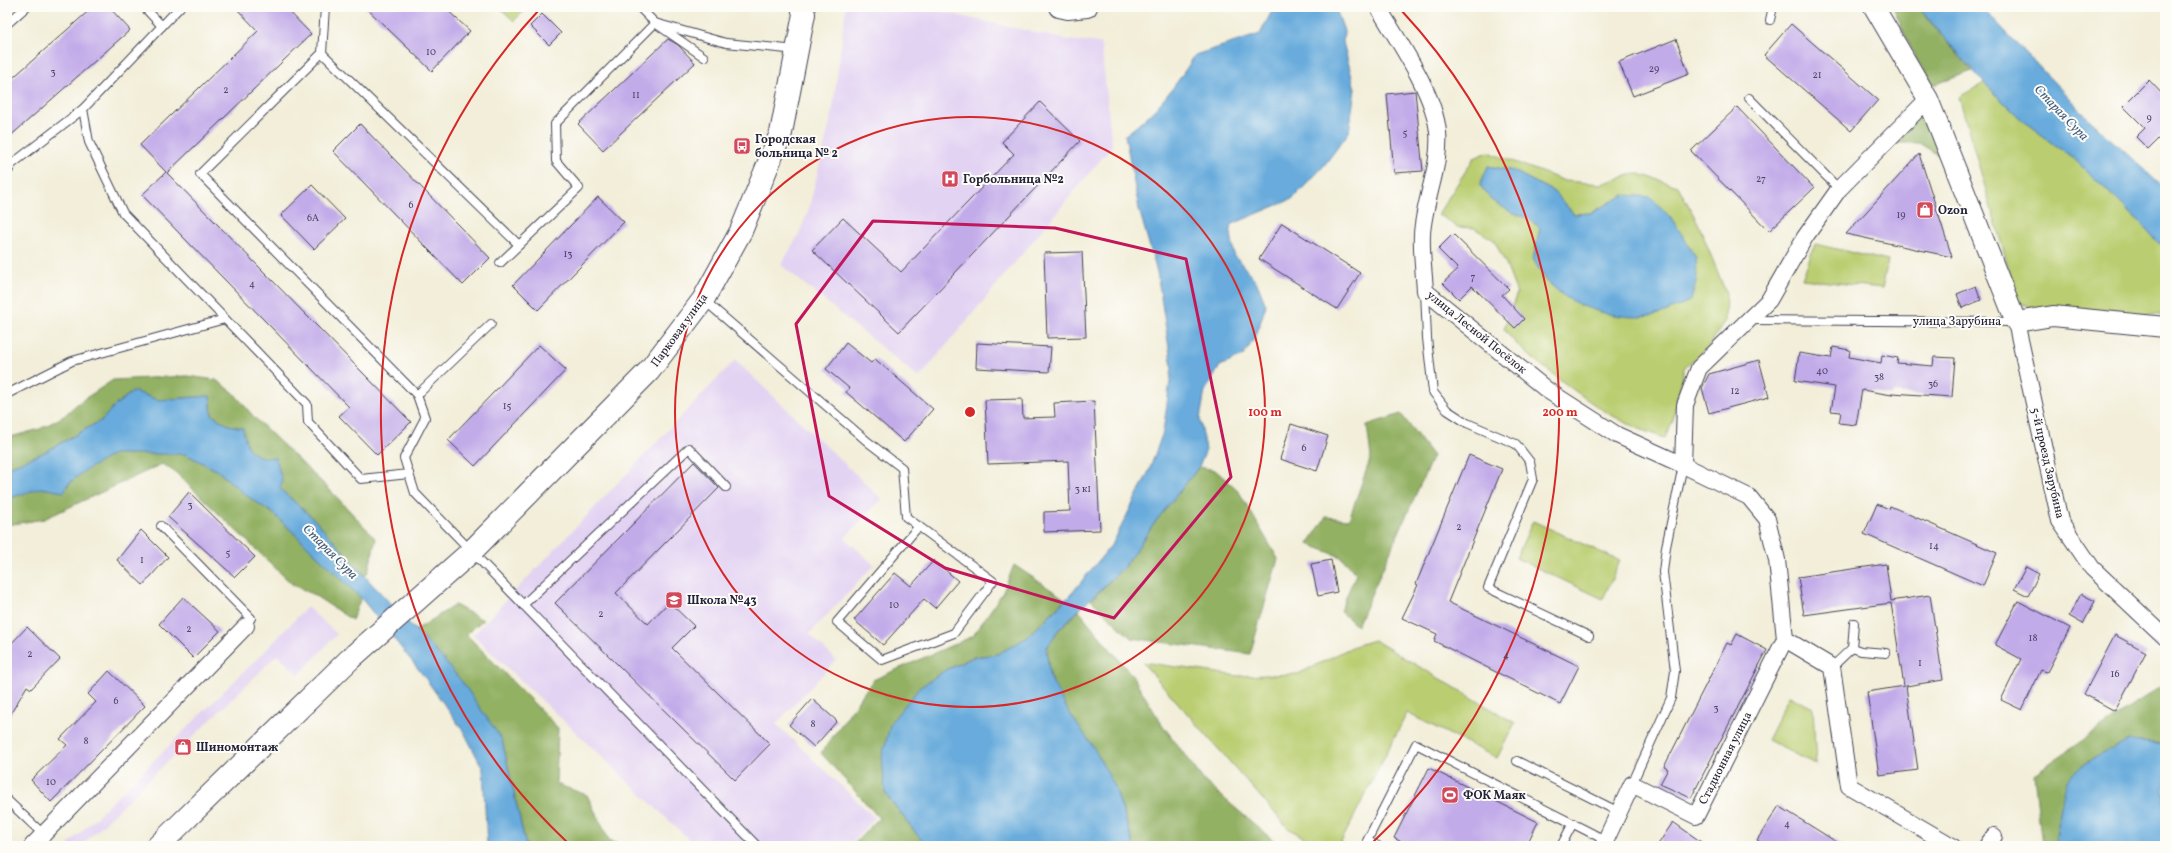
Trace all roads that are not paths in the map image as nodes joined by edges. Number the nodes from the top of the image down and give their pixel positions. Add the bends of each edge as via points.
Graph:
1 (26, 7) edge
2 (144, 7) edge
3 (180, 7) edge
4 (325, 7) edge
5 (640, 7) edge
6 (802, 7) edge
7 (1378, 7) edge
8 (1773, 7) edge
9 (1874, 7) edge
10 (1770, 20) dead end
11 (655, 23) junction
12 (7, 24) edge
13 (162, 26) junction
14 (798, 50) junction
15 (322, 53) junction
16 (704, 57) dead end
17 (1750, 98) dead end
18 (1928, 99) junction
19 (84, 109) junction
20 (7, 173) edge
21 (1839, 189) junction
22 (519, 245) junction
23 (500, 263) dead end
24 (1425, 291) junction
25 (704, 300) junction
26 (225, 319) junction
27 (1748, 320) junction
28 (2016, 322) junction
29 (491, 324) dead end
30 (2165, 327) edge
31 (7, 394) edge
32 (417, 395) junction
33 (1683, 465) junction
34 (409, 474) junction
35 (726, 487) dead end
36 (161, 526) dead end
37 (919, 526) junction
38 (472, 551) junction
39 (523, 605) junction
40 (1854, 623) dead end
41 (246, 626) joint
42 (1589, 636) dead end
43 (2165, 637) edge
44 (1785, 640) junction
45 (1852, 648) junction
46 (1886, 653) dead end
47 (1832, 667) junction
48 (1517, 761) dead end
49 (1632, 784) junction
50 (7, 800) edge
51 (1619, 812) junction
52 (1573, 823) junction
53 (44, 834) junction
54 (1604, 843) edge
55 (32, 846) edge
56 (158, 846) edge
57 (757, 846) edge
58 (1378, 846) edge
59 (1561, 846) edge
60 (1952, 846) edge

1 - 12 lane
2 - 13 lane
3 - 13 lane
4 - 15 lane
5 - 11 lane
6 - 14 main road, Парковая улица via 804,14
7 - 24 street, улица Лесной Посёлок via 1414,68 1430,102 1438,132 1437,158 1422,234
8 - 10 lane
9 - 18 street
11 - 14 lane via 726,43
11 - 16 lane
11 - 22 lane via 554,124 556,161 579,188
13 - 19 lane
14 - 25 main road, Парковая улица via 781,133 741,232
15 - 22 lane
15 - 32 lane via 200,174
17 - 21 lane
18 - 21 street
18 - 28 street
19 - 20 lane via 12,164
19 - 26 lane via 89,142 123,213
21 - 27 street via 1805,237 1769,300
22 - 23 lane
24 - 33 street, улица Лесной Посёлок via 1547,390 1617,435
24 - 42 lane via 1433,392 1447,410 1468,423 1516,444 1530,462 1533,479 1488,588
25 - 37 lane via 868,442 902,468 906,517
25 - 38 main road, Парковая улица via 649,371
26 - 31 lane via 72,361
26 - 34 lane via 307,404 308,422 361,479
27 - 28 lane, улица Зарубина
27 - 33 street via 1699,368 1685,404
28 - 30 street, улица Зарубина via 2053,316
28 - 43 street, 5-й проезд Зарубина via 2060,521 2092,568
29 - 32 lane
32 - 34 lane via 425,418 404,458
33 - 44 street, улица Лесной Посёлок via 1749,497 1768,519 1777,560
33 - 49 lane via 1663,572 1675,671 1672,691
34 - 38 lane via 415,493
35 - 39 lane via 689,448
36 - 41 lane via 251,618
37 - 37 lane via 993,581 954,633 882,660 837,622
38 - 39 lane
38 - 56 main road, Парковая улица via 350,659
39 - 57 lane
40 - 45 lane
41 - 53 street
44 - 47 street
44 - 49 street, Стадионная улица via 1696,816
45 - 46 lane via 1860,652
45 - 47 lane
47 - 60 street via 1849,786
48 - 51 lane
49 - 51 street
50 - 53 lane
51 - 54 street
52 - 54 lane
52 - 58 lane via 1416,744 1367,841
52 - 59 lane
53 - 55 street

